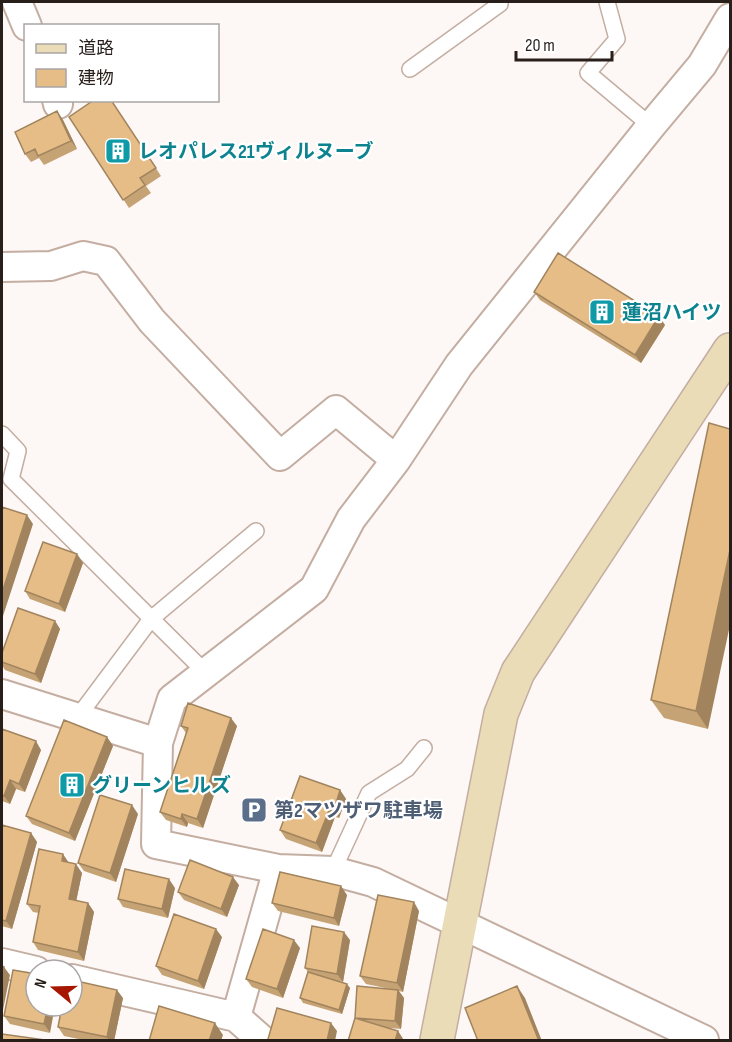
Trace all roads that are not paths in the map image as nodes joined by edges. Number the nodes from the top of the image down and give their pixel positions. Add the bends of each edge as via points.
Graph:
1 (17, 2) edge
2 (500, 2) edge
3 (607, 2) edge
4 (730, 18) edge
5 (26, 24) edge
6 (410, 69) dead end
7 (651, 126) junction
8 (2, 267) edge
9 (725, 369) edge
10 (2, 434) edge
11 (396, 460) junction
12 (256, 531) dead end
13 (151, 619) junction
14 (206, 674) junction
15 (2, 694) edge
16 (77, 718) junction
17 (158, 742) junction
18 (424, 748) dead end
19 (278, 869) junction
20 (333, 871) junction
21 (459, 921) junction
22 (2, 963) edge
23 (24, 968) edge
24 (84, 982) edge
25 (236, 1017) junction
26 (262, 1041) edge
27 (437, 1041) edge
28 (704, 1041) edge

1 - 5 street
2 - 6 lane
3 - 7 lane via 617,39 588,74
4 - 7 street via 702,65
7 - 11 street via 459,365
8 - 11 street via 51,266 83,256 106,261 152,321 280,456 336,410
9 - 21 street via 518,672 501,714
10 - 13 lane via 18,451 11,479
11 - 14 street via 351,519 314,589
12 - 13 lane
13 - 14 lane
13 - 16 lane
14 - 17 street via 172,699
15 - 16 street
16 - 17 street
17 - 19 street via 156,844
18 - 20 lane via 407,769 369,793
19 - 20 street
19 - 25 street
20 - 21 street via 374,882
21 - 27 street
21 - 28 street
22 - 23 street
24 - 25 street
25 - 26 street

